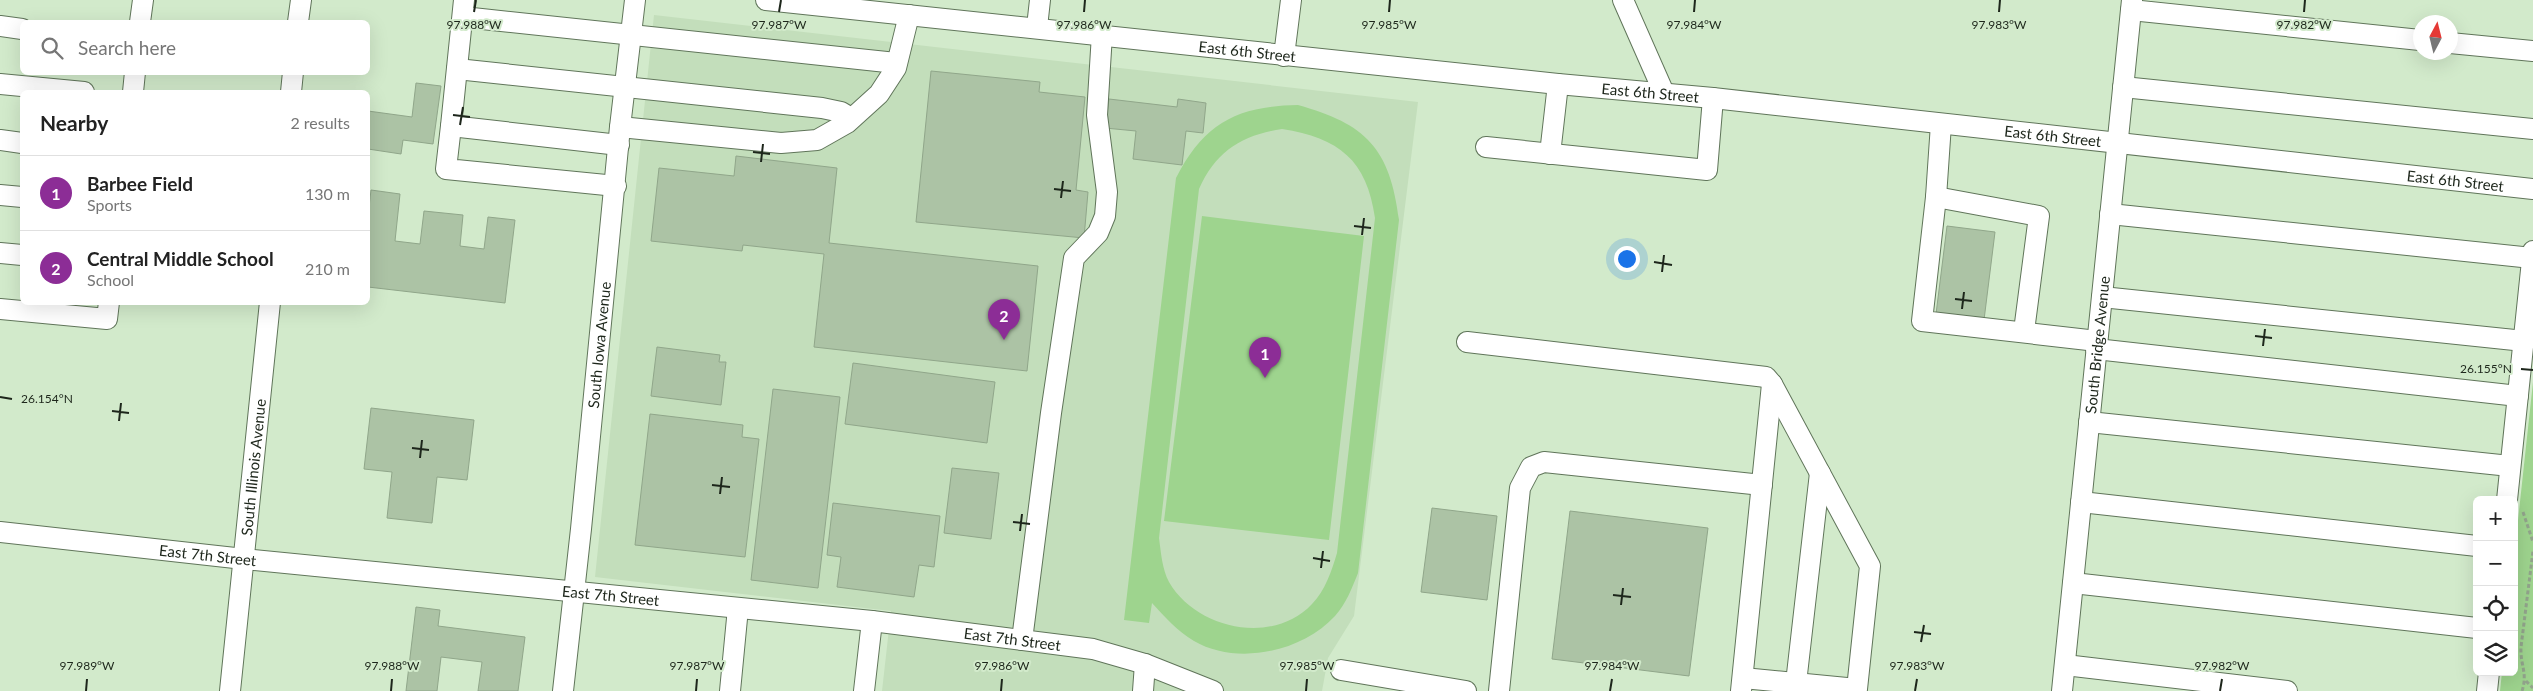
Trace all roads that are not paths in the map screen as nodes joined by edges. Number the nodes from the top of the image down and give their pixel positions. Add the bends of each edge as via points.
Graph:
1 (143, 0) edge
2 (300, 0) edge
3 (635, 0) edge
4 (766, 0) edge
5 (1040, 0) edge
6 (1290, 0) edge
7 (1623, 0) edge
8 (2132, 5) edge
9 (464, 8) edge
10 (909, 14) junction
11 (140, 20) edge
12 (298, 20) edge
13 (0, 26) edge
14 (1037, 27) junction
15 (20, 29) edge
16 (1102, 34) junction
17 (631, 36) junction
18 (2413, 39) edge
19 (2458, 44) edge
20 (2533, 51) edge
21 (1284, 56) junction
22 (896, 63) junction
23 (457, 69) junction
24 (135, 75) edge
25 (293, 75) edge
26 (0, 84) edge
27 (1558, 84) junction
28 (2123, 87) junction
29 (625, 88) junction
30 (63, 90) edge
31 (132, 90) edge
32 (291, 90) edge
33 (1664, 93) junction
34 (1713, 98) junction
35 (852, 118) junction
36 (1941, 124) junction
37 (451, 126) junction
38 (2533, 129) edge
39 (620, 136) junction
40 (0, 140) edge
41 (20, 143) edge
42 (2117, 143) junction
43 (1486, 147) dead end
44 (1550, 154) junction
45 (616, 186) junction
46 (2533, 189) edge
47 (0, 195) edge
48 (20, 197) edge
49 (1936, 197) junction
50 (2110, 214) junction
51 (0, 253) edge
52 (2533, 255) edge
53 (20, 256) edge
54 (2102, 297) junction
55 (270, 305) edge
56 (0, 309) edge
57 (108, 311) edge
58 (2527, 328) edge
59 (2024, 331) junction
60 (1467, 342) dead end
61 (2097, 345) junction
62 (1772, 384) junction
63 (2518, 396) junction
64 (2089, 422) junction
65 (2510, 466) junction
66 (1820, 473) junction
67 (1762, 485) junction
68 (2507, 496) edge
69 (2081, 502) junction
70 (0, 532) edge
71 (2473, 546) edge
72 (244, 559) junction
73 (2073, 583) junction
74 (574, 592) junction
75 (738, 608) junction
76 (872, 621) junction
77 (2473, 628) edge
78 (1022, 640) junction
79 (1145, 664) junction
80 (2065, 665) junction
81 (1341, 670) dead end
82 (2489, 676) edge
83 (1796, 683) junction
84 (1742, 685) edge
85 (230, 691) edge
86 (563, 691) edge
87 (730, 691) edge
88 (864, 691) edge
89 (1143, 691) edge
90 (1213, 691) edge
91 (1466, 691) edge
92 (1499, 691) edge
93 (2062, 691) edge
94 (2288, 691) edge
95 (2487, 691) edge

1 - 11 street
2 - 12 street
3 - 17 street, South Iowa Avenue
4 - 10 street, East 6th Street
5 - 14 street
6 - 21 street
7 - 33 street
8 - 18 street
8 - 28 street, South Bridge Avenue
9 - 17 street
9 - 23 street
10 - 14 street, East 6th Street
10 - 22 street
13 - 15 street
14 - 16 street, East 6th Street
16 - 21 street, East 6th Street
16 - 78 street via 1097,115 1107,192 1105,216 1098,233 1074,258
17 - 22 street
17 - 29 street, South Iowa Avenue
19 - 20 street
21 - 27 street, East 6th Street
22 - 35 street via 879,94
23 - 29 street
23 - 37 street
24 - 31 street
25 - 32 street
26 - 30 street
27 - 33 street, East 6th Street
27 - 44 street
28 - 38 street
28 - 42 street, South Bridge Avenue
29 - 35 street via 822,108
29 - 39 street, South Iowa Avenue
33 - 34 street, East 6th Street
34 - 36 street, East 6th Street
34 - 44 street via 1706,170
35 - 39 street via 817,140 781,143
36 - 42 street, East 6th Street
36 - 49 street
37 - 39 street
37 - 45 street via 446,169
39 - 45 street, South Iowa Avenue
40 - 41 street
42 - 46 street, East 6th Street
42 - 50 street, South Bridge Avenue
43 - 44 street
45 - 74 street, South Iowa Avenue
47 - 48 street
49 - 59 street via 2039,216
49 - 59 street via 1922,321
50 - 52 street
50 - 54 street, South Bridge Avenue
51 - 53 street
52 - 58 street
54 - 58 street
54 - 61 street, South Bridge Avenue
55 - 72 street, South Illinois Avenue
56 - 57 street
58 - 63 street
59 - 61 street
60 - 62 street via 1766,377
61 - 63 street
61 - 64 street, South Bridge Avenue
62 - 66 street
62 - 67 street
63 - 65 street
64 - 65 street
64 - 69 street, South Bridge Avenue
65 - 68 street
66 - 83 street
66 - 83 street via 1870,566 1857,689
67 - 84 street
67 - 92 street via 1544,462 1531,467 1520,488
69 - 71 street
69 - 73 street, South Bridge Avenue
70 - 72 street, East 7th Street
72 - 74 street, East 7th Street
72 - 85 street, South Illinois Avenue
73 - 77 street
73 - 80 street, South Bridge Avenue
74 - 75 street, East 7th Street
74 - 86 street, South Iowa Avenue
75 - 76 street, East 7th Street
75 - 87 street
76 - 78 street, East 7th Street
76 - 88 street
78 - 79 street, East 7th Street via 1093,649
79 - 89 street
79 - 90 street, East 7th Street
80 - 93 street, South Bridge Avenue
80 - 94 street
81 - 91 street
82 - 95 street
83 - 84 street

